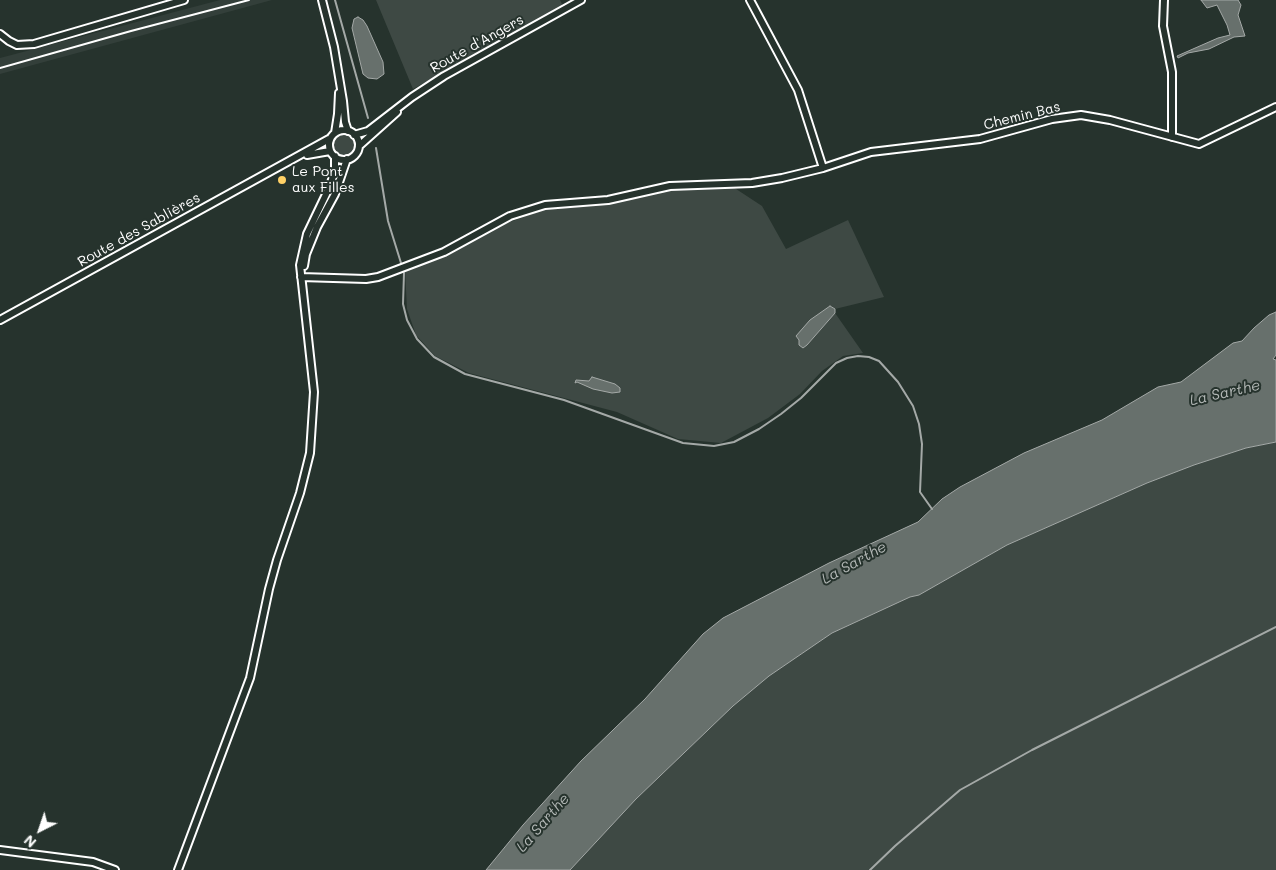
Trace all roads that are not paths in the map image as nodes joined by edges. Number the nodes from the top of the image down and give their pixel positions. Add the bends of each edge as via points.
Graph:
1 (184, 0) edge
2 (322, 0) edge
3 (581, 0) edge
4 (750, 0) edge
5 (1164, 0) edge
6 (0, 34) edge
7 (339, 79) junction
8 (412, 97) junction
9 (1276, 107) edge
10 (348, 131) junction
11 (335, 133) junction
12 (354, 136) junction
13 (1172, 137) junction
14 (329, 139) junction
15 (359, 146) junction
16 (332, 154) junction
17 (346, 160) junction
18 (290, 162) junction
19 (824, 168) junction
20 (301, 277) junction
21 (0, 320) edge
22 (0, 850) edge
23 (115, 870) edge
24 (178, 870) edge

1 - 6 street via 27,45 14,44
2 - 7 street
3 - 8 street, Route d'Angers
4 - 19 street via 798,90
5 - 13 street via 1163,26 1172,72
7 - 10 street
7 - 11 street
8 - 12 street, Route d'Angers via 368,131
8 - 15 street, Route d'Angers
9 - 13 street, Chemin Bas via 1199,144
10 - 11 street
10 - 12 street
11 - 14 street
12 - 15 street
13 - 19 street, Chemin Bas via 1081,115 1052,119 980,139 871,152
14 - 16 street
14 - 18 street, Route des Sablières
15 - 17 street via 355,155
16 - 17 street
16 - 18 street, Route des Sablières via 313,153
16 - 20 street via 336,167 303,246
17 - 20 street via 336,194 310,245
18 - 21 street, Route des Sablières
19 - 20 street, Chemin Bas via 752,183 670,186 608,200 545,205 510,216 444,252 378,277
20 - 24 street via 314,392 310,453 272,581 250,678
22 - 23 street via 93,862

